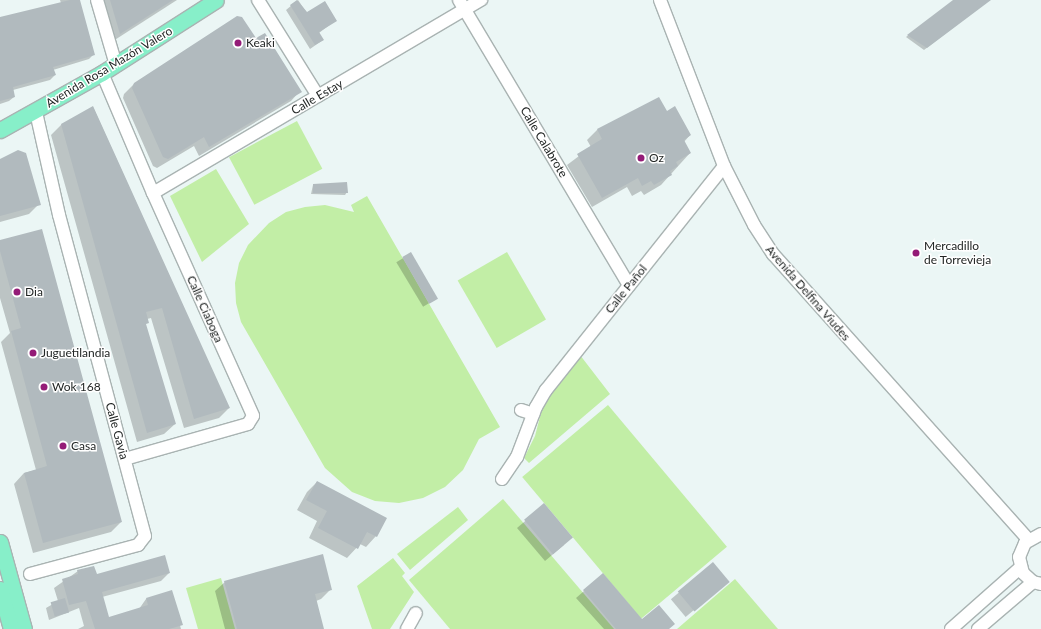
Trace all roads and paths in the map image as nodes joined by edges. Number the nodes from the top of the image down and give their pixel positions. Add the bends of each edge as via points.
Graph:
1 (98, 0) edge
2 (216, 0) edge
3 (258, 0) edge
4 (481, 0) edge
5 (660, 0) edge
6 (462, 5) edge
7 (116, 65) junction
8 (102, 73) junction
9 (318, 96) junction
10 (36, 112) junction
11 (0, 130) edge
12 (724, 166) junction
13 (153, 193) junction
14 (629, 285) junction
15 (521, 410) dead end
16 (533, 414) junction
17 (125, 459) junction
18 (502, 479) dead end
19 (1041, 534) edge
20 (1028, 539) junction
21 (0, 542) edge
22 (1020, 568) junction
23 (30, 574) dead end
24 (1037, 583) edge
25 (0, 588) edge
26 (416, 613) dead end
27 (11, 629) edge
28 (24, 629) edge
29 (407, 629) edge
30 (951, 629) edge
31 (978, 629) edge

1 - 7 street
2 - 7 main road, Avenida Rosa Mazón Valero
3 - 9 street
4 - 6 street, Calle Estay
5 - 12 street, Avenida Delfina Viudes
6 - 9 street, Calle Estay
6 - 14 street, Calle Calabrote
7 - 8 main road, Avenida Rosa Mazón Valero
8 - 10 main road, Avenida Rosa Mazón Valero
8 - 13 street, Calle Ciaboga
9 - 13 street, Calle Estay
10 - 11 main road, Avenida Rosa Mazón Valero
10 - 17 street, Calle Gavia via 59,215
12 - 14 street, Calle Pañol
12 - 20 street, Avenida Delfina Viudes via 772,254
13 - 17 street, Calle Ciaboga via 253,418 248,424
14 - 16 street, Calle Pañol via 546,390
15 - 16 street
16 - 18 street, Calle Pañol via 522,447
17 - 23 street, Calle Gavia via 145,534 142,543
19 - 20 street
20 - 22 street via 1020,552
21 - 28 main road
22 - 24 street
22 - 30 street
24 - 31 street
25 - 27 main road
26 - 29 street

